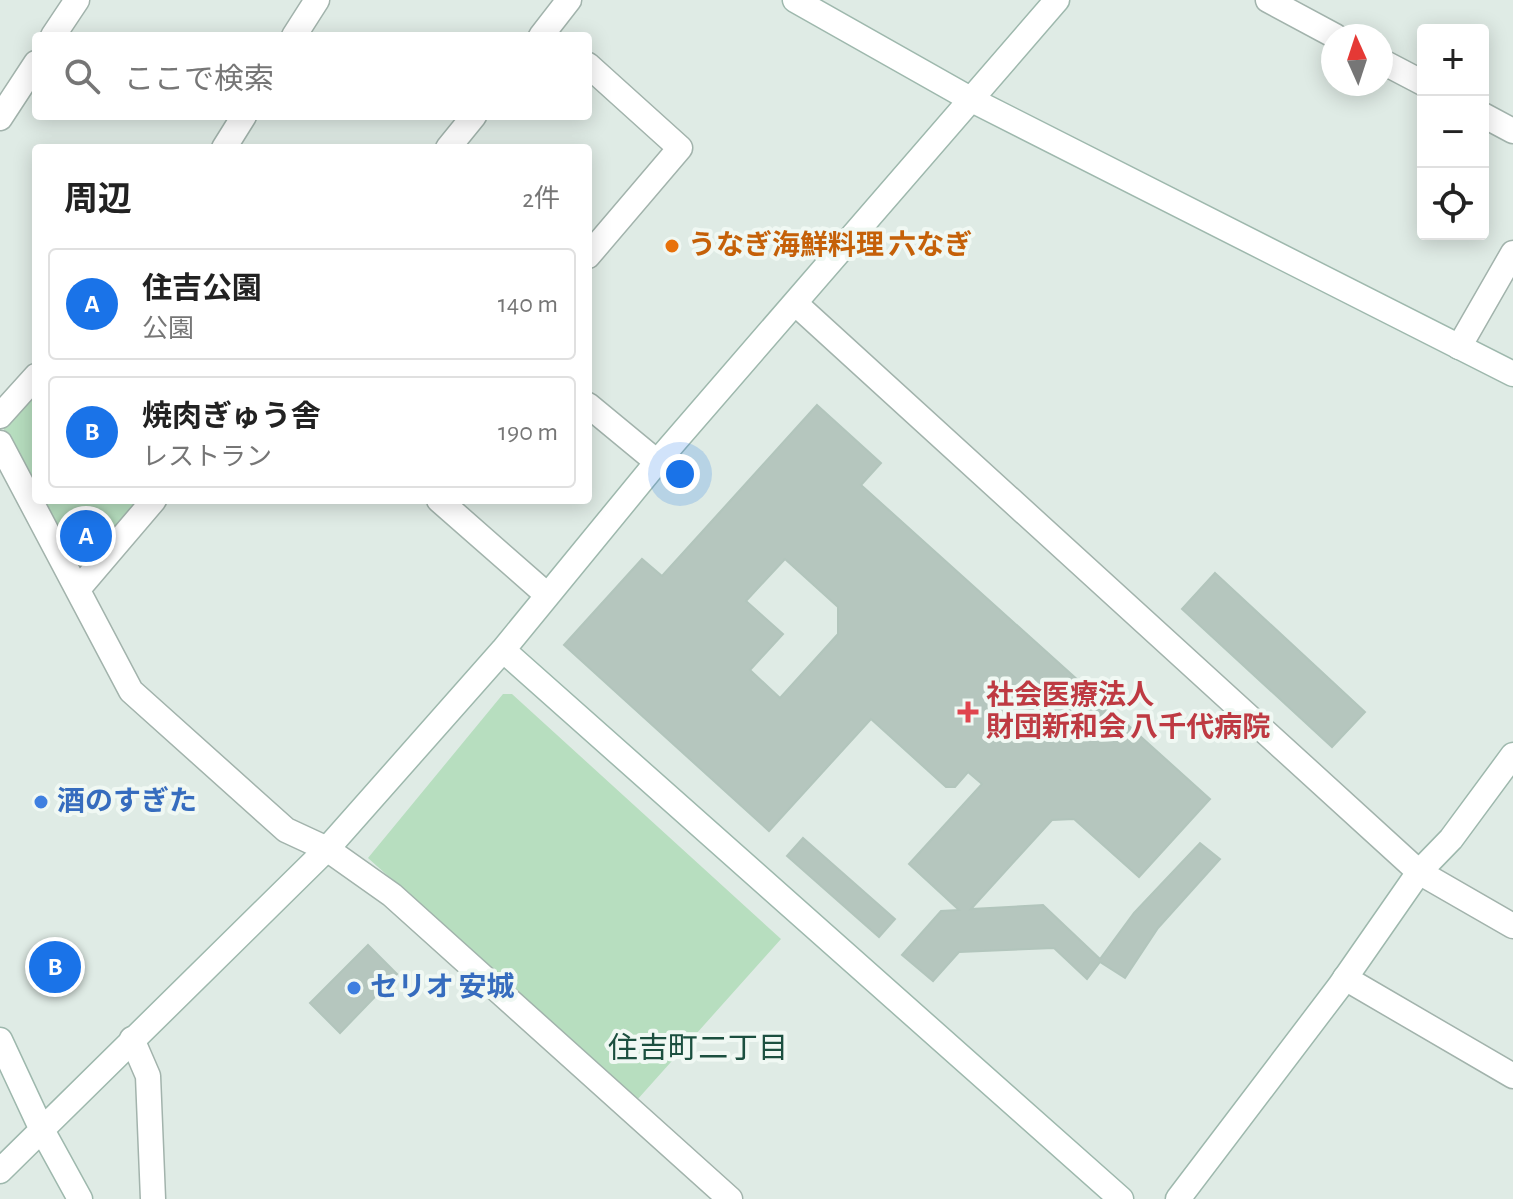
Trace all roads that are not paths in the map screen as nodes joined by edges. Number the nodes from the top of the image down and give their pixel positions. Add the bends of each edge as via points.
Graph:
1 (77, 0) edge
2 (317, 0) edge
3 (569, 0) edge
4 (795, 0) edge
5 (1057, 0) edge
6 (1268, 0) edge
7 (1321, 28) edge
8 (56, 32) edge
9 (297, 32) edge
10 (549, 32) edge
11 (1393, 67) edge
12 (32, 69) edge
13 (592, 69) edge
14 (1417, 80) edge
15 (972, 100) junction
16 (0, 118) edge
17 (1489, 118) edge
18 (242, 120) edge
19 (471, 120) edge
20 (1513, 131) edge
21 (226, 144) edge
22 (451, 144) edge
23 (592, 251) edge
24 (1513, 253) edge
25 (796, 304) junction
26 (1459, 347) junction
27 (1513, 374) edge
28 (32, 380) edge
29 (592, 408) edge
30 (0, 416) edge
31 (0, 443) edge
32 (657, 462) junction
33 (32, 502) edge
34 (33, 504) edge
35 (151, 504) edge
36 (444, 504) edge
37 (79, 588) junction
38 (546, 594) junction
39 (503, 650) junction
40 (1513, 755) edge
41 (327, 849) junction
42 (1419, 872) junction
43 (1513, 926) edge
44 (1345, 978) junction
45 (132, 1039) junction
46 (0, 1040) edge
47 (1513, 1076) edge
48 (41, 1128) junction
49 (0, 1171) edge
50 (80, 1199) edge
51 (153, 1199) edge
52 (730, 1199) edge
53 (1121, 1199) edge
54 (1178, 1199) edge

1 - 8 street
2 - 9 street
3 - 10 street
4 - 15 street
5 - 15 street
6 - 7 street
11 - 14 street
12 - 16 street
13 - 23 street via 680,148
15 - 25 street
15 - 26 street
17 - 20 street
18 - 21 street
19 - 22 street
24 - 26 street
25 - 32 street
25 - 42 street
26 - 27 street
28 - 30 street
29 - 32 street
31 - 33 street
32 - 38 street
34 - 37 street
35 - 37 street
36 - 38 street
37 - 41 street via 131,691 286,830
38 - 39 street
39 - 41 street
39 - 53 street
40 - 42 street via 1451,839
41 - 45 street
41 - 52 street via 392,895
42 - 43 street
42 - 44 street
44 - 47 street
44 - 54 street
45 - 48 street
45 - 51 street via 148,1076
46 - 48 street
48 - 49 street
48 - 50 street

